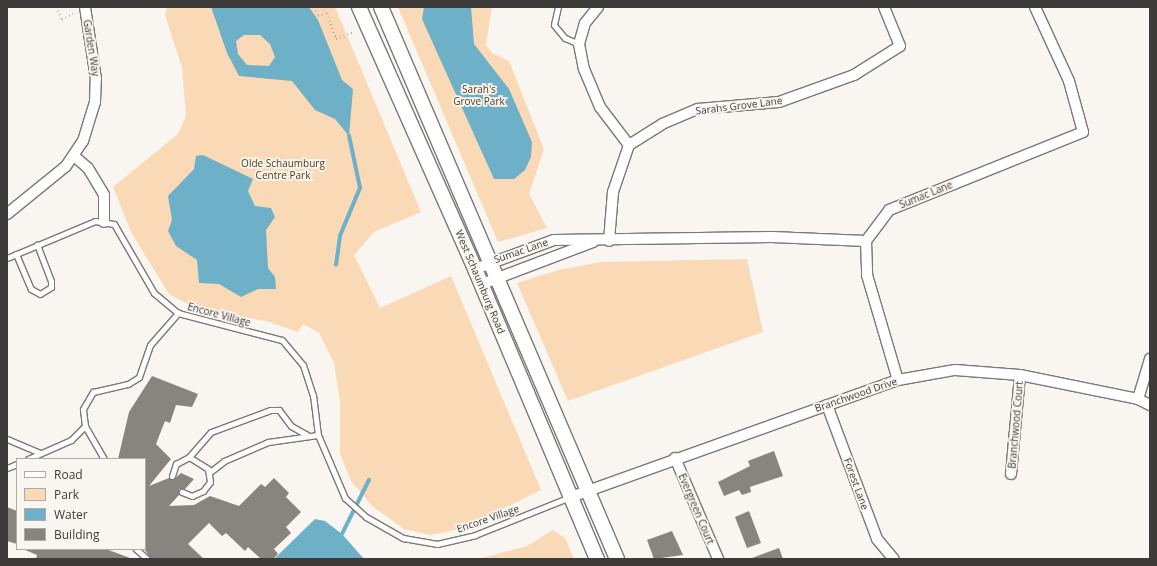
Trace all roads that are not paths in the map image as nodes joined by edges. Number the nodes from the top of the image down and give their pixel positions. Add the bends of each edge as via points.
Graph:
1 (85, 7) edge
2 (359, 7) edge
3 (381, 7) edge
4 (558, 7) edge
5 (598, 7) edge
6 (884, 7) edge
7 (1035, 7) edge
8 (579, 44) junction
9 (629, 145) junction
10 (74, 156) junction
11 (7, 214) edge
12 (104, 222) junction
13 (609, 241) junction
14 (866, 241) junction
15 (593, 242) junction
16 (37, 245) junction
17 (16, 254) junction
18 (7, 258) edge
19 (491, 262) junction
20 (475, 269) junction
21 (498, 277) junction
22 (482, 284) junction
23 (178, 313) junction
24 (1150, 359) edge
25 (1020, 375) junction
26 (898, 380) junction
27 (1138, 399) junction
28 (827, 405) junction
29 (1150, 405) edge
30 (85, 426) junction
31 (307, 435) junction
32 (318, 435) junction
33 (7, 439) edge
34 (40, 453) junction
35 (189, 457) junction
36 (30, 458) edge
37 (103, 458) edge
38 (675, 458) junction
39 (210, 472) junction
40 (1011, 474) dead end
41 (172, 476) dead end
42 (588, 491) junction
43 (182, 492) dead end
44 (571, 497) junction
45 (137, 550) edge
46 (147, 559) edge
47 (597, 559) edge
48 (617, 559) edge
49 (718, 559) edge
50 (894, 559) edge

1 - 10 street, Garden Way via 96,80 95,102
2 - 20 main road, West Schaumburg Road
3 - 19 main road, West Schaumburg Road
4 - 8 lane via 554,25 565,38
5 - 8 street via 584,24
6 - 9 street, Sarahs Grove Lane via 900,46 854,75 779,102 698,109 662,124
7 - 14 street, Sumac Lane via 1069,81 1083,132 890,210
8 - 9 street via 584,69 600,107
9 - 13 street via 613,192
10 - 11 street, Garden Way via 27,201
10 - 12 street via 88,168 104,195
12 - 16 lane via 95,221
12 - 23 lane, Encore Village via 114,224 154,293
13 - 14 street, Sumac Lane via 772,237
13 - 15 street, Sumac Lane
14 - 26 street via 867,275
15 - 19 street, Sumac Lane via 554,240
15 - 21 street, Sumac Lane
16 - 17 lane
16 - 17 lane via 51,281 51,287 40,294 31,290
17 - 18 lane
19 - 20 street, Sumac Lane
19 - 21 main road, West Schaumburg Road
20 - 22 main road, West Schaumburg Road
21 - 22 street, Sumac Lane
21 - 42 main road, West Schaumburg Road
22 - 44 main road, West Schaumburg Road
23 - 30 lane via 150,345 139,377 128,384 93,392 84,409
23 - 32 lane, Encore Village via 282,340 303,365 312,395
24 - 27 street
25 - 26 street, Branchwood Drive via 955,370
25 - 27 street, Branchwood Drive
25 - 40 street, Branchwood Court
26 - 28 street, Branchwood Drive
27 - 29 street, Branchwood Drive
28 - 38 street, Branchwood Drive
28 - 50 street, Forest Lane via 877,539
30 - 34 lane via 71,440
30 - 37 lane
31 - 32 lane
31 - 35 lane via 291,426 279,410 270,410 211,432
31 - 39 lane via 268,442 224,461
32 - 44 lane, Encore Village via 345,498 366,516 403,538 437,544 475,534
33 - 34 lane
34 - 36 lane
35 - 39 lane via 200,460
35 - 41 lane via 176,464
38 - 42 street, Branchwood Drive
38 - 49 street, Evergreen Court
39 - 43 lane via 210,482 203,492 192,496
42 - 44 street, Branchwood Drive
42 - 48 main road, West Schaumburg Road
44 - 47 main road, West Schaumburg Road
45 - 46 lane

